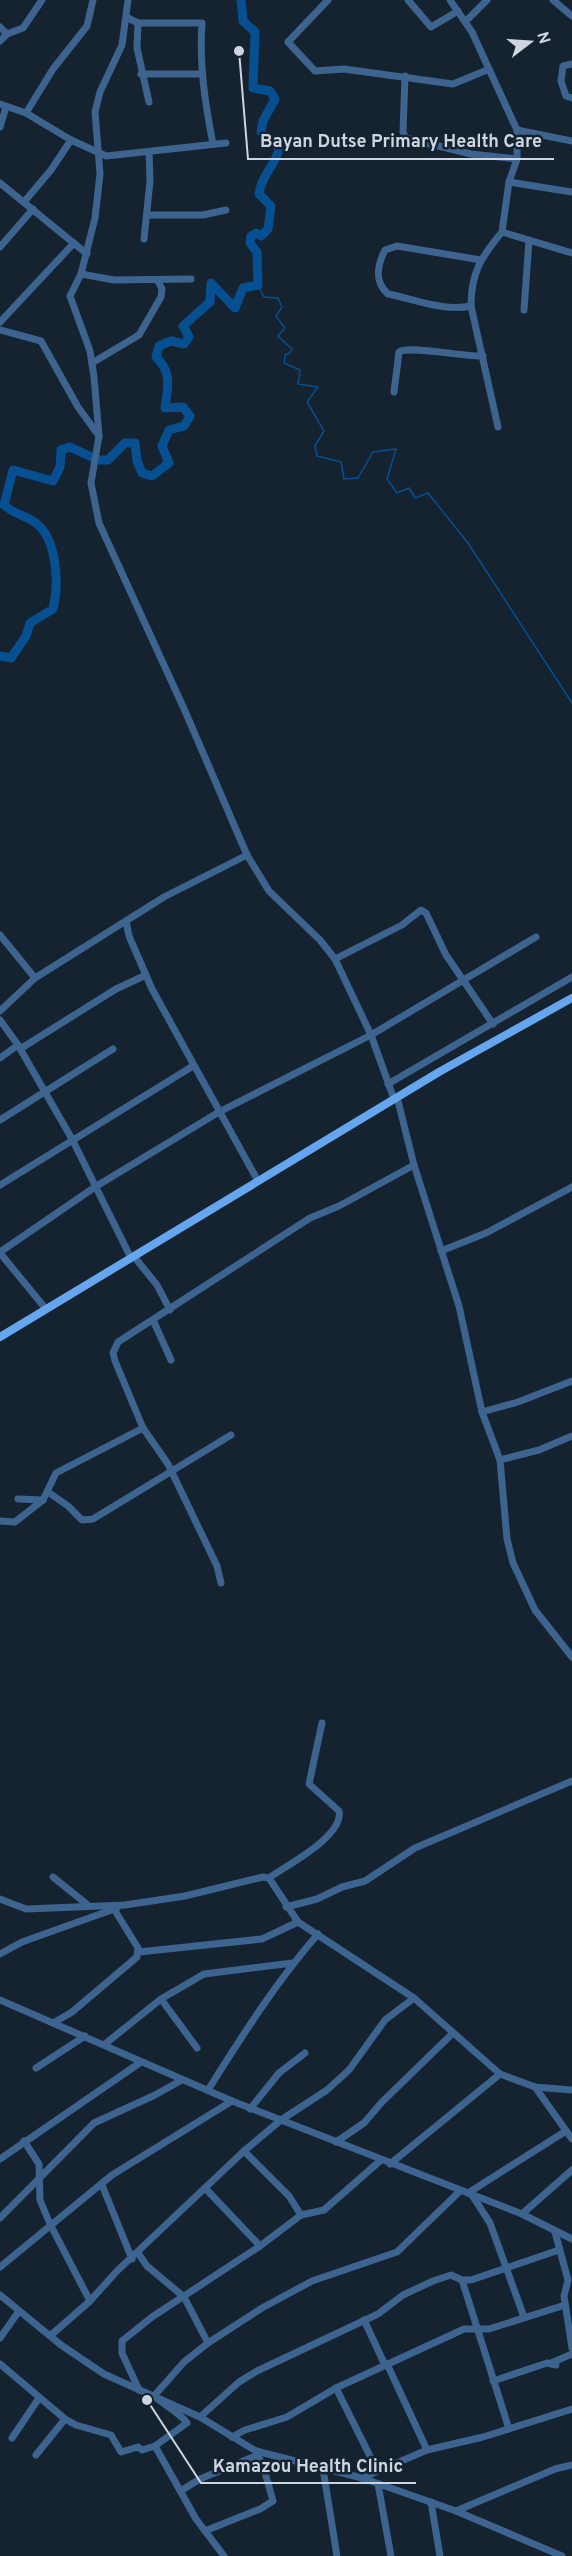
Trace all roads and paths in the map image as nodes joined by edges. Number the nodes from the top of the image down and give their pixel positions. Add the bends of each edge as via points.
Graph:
1 (42, 0) edge
2 (93, 0) edge
3 (128, 0) edge
4 (328, 0) edge
5 (408, 0) edge
6 (450, 0) edge
7 (487, 0) edge
8 (553, 0) edge
9 (458, 11) junction
10 (572, 16) edge
11 (128, 18) junction
12 (466, 21) junction
13 (138, 23) junction
14 (0, 27) edge
15 (7, 34) junction
16 (0, 41) edge
17 (572, 64) edge
18 (487, 70) junction
19 (141, 74) junction
20 (201, 74) junction
21 (405, 76) junction
22 (572, 98) edge
23 (149, 102) dead end
24 (3, 106) edge
25 (26, 113) junction
26 (0, 127) edge
27 (517, 130) junction
28 (71, 140) junction
29 (572, 141) edge
30 (226, 143) dead end
31 (213, 144) junction
32 (149, 152) junction
33 (98, 153) junction
34 (517, 159) junction
35 (509, 182) junction
36 (0, 183) edge
37 (572, 192) edge
38 (24, 202) junction
39 (33, 209) junction
40 (226, 210) dead end
41 (148, 215) junction
42 (502, 232) junction
43 (144, 239) dead end
44 (529, 240) junction
45 (74, 243) junction
46 (0, 247) edge
47 (572, 253) edge
48 (87, 254) junction
49 (481, 260) junction
50 (81, 274) junction
51 (191, 279) dead end
52 (158, 281) junction
53 (471, 306) junction
54 (524, 310) dead end
55 (0, 322) edge
56 (0, 330) edge
57 (483, 356) junction
58 (92, 363) junction
59 (394, 392) dead end
60 (498, 427) dead end
61 (99, 436) junction
62 (247, 855) junction
63 (126, 921) junction
64 (116, 928) junction
65 (0, 935) edge
66 (129, 936) junction
67 (536, 937) dead end
68 (335, 959) junction
69 (146, 975) junction
70 (572, 977) edge
71 (35, 978) junction
72 (464, 980) junction
73 (572, 998) edge
74 (572, 1004) edge
75 (0, 1011) edge
76 (0, 1020) edge
77 (493, 1024) junction
78 (371, 1035) junction
79 (19, 1047) junction
80 (113, 1049) dead end
81 (0, 1058) edge
82 (193, 1066) junction
83 (388, 1084) junction
84 (45, 1092) junction
85 (396, 1100) junction
86 (219, 1112) junction
87 (0, 1120) edge
88 (72, 1139) junction
89 (414, 1165) junction
90 (258, 1181) junction
91 (0, 1185) edge
92 (95, 1187) junction
93 (572, 1187) edge
94 (237, 1196) junction
95 (441, 1251) junction
96 (1, 1255) edge
97 (134, 1259) junction
98 (46, 1309) junction
99 (170, 1310) junction
100 (153, 1320) junction
101 (0, 1337) edge
102 (0, 1342) edge
103 (171, 1360) dead end
104 (572, 1381) edge
105 (482, 1412) junction
106 (143, 1428) junction
107 (231, 1435) dead end
108 (572, 1436) edge
109 (500, 1461) junction
110 (172, 1473) junction
111 (48, 1492) junction
112 (18, 1499) dead end
113 (44, 1500) junction
114 (0, 1521) edge
115 (221, 1583) dead end
116 (572, 1657) edge
117 (322, 1723) dead end
118 (572, 1781) edge
119 (53, 1877) dead end
120 (269, 1878) junction
121 (0, 1899) edge
122 (125, 1905) junction
123 (89, 1906) junction
124 (286, 1907) junction
125 (114, 1909) junction
126 (298, 1922) junction
127 (318, 1934) junction
128 (139, 1953) junction
129 (0, 1954) edge
130 (293, 1963) junction
131 (414, 1998) junction
132 (161, 1999) junction
133 (0, 2000) edge
134 (55, 2022) junction
135 (452, 2034) junction
136 (85, 2036) junction
137 (105, 2044) junction
138 (197, 2048) dead end
139 (305, 2053) dead end
140 (141, 2062) junction
141 (36, 2068) dead end
142 (500, 2074) junction
143 (182, 2080) junction
144 (535, 2087) junction
145 (208, 2090) junction
146 (572, 2090) edge
147 (232, 2101) junction
148 (250, 2109) junction
149 (281, 2120) junction
150 (566, 2131) junction
151 (572, 2139) edge
152 (24, 2141) junction
153 (336, 2142) junction
154 (244, 2151) junction
155 (0, 2158) edge
156 (381, 2160) junction
157 (390, 2164) junction
158 (572, 2170) edge
159 (41, 2175) junction
160 (102, 2185) junction
161 (205, 2188) junction
162 (467, 2193) junction
163 (522, 2214) junction
164 (301, 2215) junction
165 (0, 2218) edge
166 (50, 2224) junction
167 (555, 2232) junction
168 (572, 2239) edge
169 (260, 2246) junction
170 (559, 2250) junction
171 (135, 2256) junction
172 (0, 2266) edge
173 (508, 2267) junction
174 (462, 2280) junction
175 (0, 2295) edge
176 (184, 2297) junction
177 (90, 2301) junction
178 (565, 2305) junction
179 (19, 2311) junction
180 (524, 2317) junction
181 (364, 2320) junction
182 (476, 2329) junction
183 (50, 2336) junction
184 (0, 2338) edge
185 (208, 2343) junction
186 (572, 2348) edge
187 (572, 2354) edge
188 (0, 2364) edge
189 (386, 2365) junction
190 (493, 2381) junction
191 (336, 2388) junction
192 (139, 2390) junction
193 (154, 2396) junction
194 (39, 2398) junction
195 (572, 2409) edge
196 (200, 2417) junction
197 (65, 2419) junction
198 (509, 2429) junction
199 (232, 2437) junction
200 (12, 2438) dead end
201 (154, 2446) junction
202 (427, 2450) junction
203 (257, 2453) junction
204 (36, 2455) dead end
205 (572, 2465) edge
206 (323, 2469) junction
207 (377, 2470) junction
208 (362, 2478) junction
209 (378, 2484) junction
210 (182, 2490) junction
211 (431, 2502) junction
212 (456, 2511) junction
213 (205, 2531) junction
214 (224, 2556) edge
215 (337, 2556) edge
216 (391, 2556) edge
217 (440, 2556) edge
218 (562, 2556) edge

1 - 15 street via 23,28
2 - 25 street via 87,26 53,69
3 - 11 street
4 - 21 street via 288,43 315,71 335,68
5 - 9 street via 431,27
6 - 9 street
7 - 12 street
8 - 10 street
9 - 12 street
11 - 13 street
11 - 33 street via 123,45 97,102
12 - 18 street
13 - 19 street
13 - 20 street via 202,23
14 - 15 street
15 - 16 street
17 - 22 street via 563,66 561,81 566,96
18 - 21 street via 453,84
18 - 27 street
19 - 20 street
19 - 23 street
20 - 31 street
21 - 34 street via 406,138 471,154
24 - 25 street
24 - 26 street
25 - 28 street
27 - 29 street
27 - 34 street
28 - 33 street
28 - 38 street
30 - 31 street
31 - 32 street
32 - 33 street via 114,156
32 - 41 street
33 - 48 street via 100,174
34 - 35 street
35 - 37 street
35 - 42 street
36 - 38 street
38 - 39 street
39 - 45 street
39 - 46 street
40 - 41 street via 203,215
41 - 43 street
42 - 44 street
42 - 49 street
44 - 47 street
44 - 54 street
45 - 48 street
45 - 55 street
48 - 50 street
49 - 53 street via 473,277
49 - 53 street via 397,246 386,250 378,263 378,274 388,294 433,304
50 - 52 street
50 - 58 street via 70,296
51 - 52 street
52 - 58 street via 161,297 140,336
53 - 57 street
56 - 61 street via 41,340 78,408
57 - 59 street via 406,348 399,352 396,362
57 - 60 street
58 - 61 street
61 - 62 street via 91,472 99,523
62 - 63 street
62 - 68 street via 269,891
63 - 64 street
63 - 66 street
64 - 66 street
64 - 71 street
65 - 71 street
66 - 69 street
67 - 72 street
68 - 72 street via 402,925 422,910
68 - 78 street
69 - 79 street
69 - 82 street
70 - 77 street
71 - 75 street
72 - 77 street
72 - 78 street
73 - 85 main road
74 - 85 main road
76 - 79 street
77 - 83 street
78 - 83 street
78 - 86 street
79 - 81 street
79 - 84 street
80 - 84 street
82 - 86 street
82 - 88 street
83 - 85 street
84 - 87 street
84 - 88 street
85 - 89 street
85 - 90 main road
85 - 94 main road
86 - 90 street
86 - 92 street
88 - 91 street
88 - 92 street
89 - 95 street
89 - 99 street via 310,1218
90 - 94 main road
92 - 96 street
92 - 97 street
93 - 95 street via 486,1233
94 - 97 main road
95 - 105 street via 469,1345
96 - 98 street
97 - 98 main road
97 - 99 street via 157,1285
97 - 102 main road
98 - 101 main road
99 - 100 street
100 - 103 street
100 - 106 street via 118,1342 113,1353
104 - 105 street
105 - 109 street
106 - 110 street
106 - 111 street via 56,1473
107 - 110 street
108 - 109 street
109 - 116 street via 513,1563 536,1610
110 - 111 street via 93,1519 82,1520
110 - 115 street via 217,1566
111 - 113 street
112 - 113 street
113 - 114 street via 15,1522
117 - 120 street via 309,1784 339,1811 339,1820 319,1846
118 - 124 street via 415,1848 365,1881
119 - 123 street
120 - 122 street
120 - 124 street
121 - 123 street via 26,1909
122 - 123 street
122 - 125 street
124 - 126 street
125 - 128 street
125 - 129 street via 22,1942
126 - 127 street
126 - 128 street via 262,1939
127 - 130 street
127 - 131 street
128 - 134 street via 72,2013
130 - 132 street via 207,1972
130 - 145 street
131 - 135 street
131 - 149 street via 385,2020 342,2077
132 - 137 street
132 - 138 street
133 - 134 street
134 - 136 street
135 - 142 street
135 - 153 street via 364,2123
136 - 137 street
136 - 141 street
137 - 140 street
139 - 148 street via 279,2073
140 - 143 street
140 - 152 street
142 - 144 street
142 - 157 street
143 - 145 street
143 - 159 street via 99,2120
144 - 146 street
144 - 150 street
145 - 147 street
147 - 148 street
147 - 160 street via 133,2160
148 - 149 street
149 - 153 street
149 - 154 street
150 - 151 street
150 - 162 street
152 - 155 street
152 - 159 street via 39,2164
153 - 156 street
154 - 161 street
154 - 164 street via 289,2196
156 - 157 street
156 - 164 street via 324,2210
157 - 162 street
158 - 163 street
159 - 165 street
159 - 166 street via 40,2200
160 - 166 street
160 - 171 street
161 - 169 street
161 - 171 street
162 - 163 street
162 - 173 street via 490,2223
162 - 185 street via 397,2252 312,2281
163 - 167 street
164 - 169 street
166 - 172 street
166 - 177 street
167 - 168 street
167 - 170 street
169 - 176 street
170 - 173 street
170 - 178 street via 568,2280
171 - 176 street
171 - 177 street
173 - 174 street
173 - 180 street
174 - 181 street via 451,2275 434,2281
174 - 182 street
175 - 179 street
176 - 185 street
176 - 192 street via 122,2341 122,2353
177 - 183 street
178 - 180 street
178 - 186 street
179 - 183 street
179 - 184 street
180 - 182 street via 489,2329
181 - 189 street
181 - 196 street via 257,2371
182 - 189 street via 464,2329
182 - 190 street
183 - 192 street via 104,2374
185 - 193 street via 184,2362
187 - 190 street via 554,2364
188 - 194 street
189 - 191 street
189 - 202 street
190 - 198 street
191 - 199 street via 287,2416
191 - 207 street
192 - 193 street
193 - 196 street
193 - 201 street via 187,2423
194 - 197 street
194 - 200 street
195 - 198 street
196 - 199 street
197 - 201 street via 111,2435 121,2452
197 - 204 street
198 - 202 street
199 - 203 street
201 - 210 street
202 - 207 street
203 - 206 street
203 - 210 street
203 - 213 street via 273,2501
205 - 212 street
206 - 208 street
206 - 215 street
207 - 208 street
208 - 209 street
209 - 211 street
209 - 216 street
210 - 213 street
211 - 212 street
211 - 217 street
212 - 218 street
213 - 214 street

